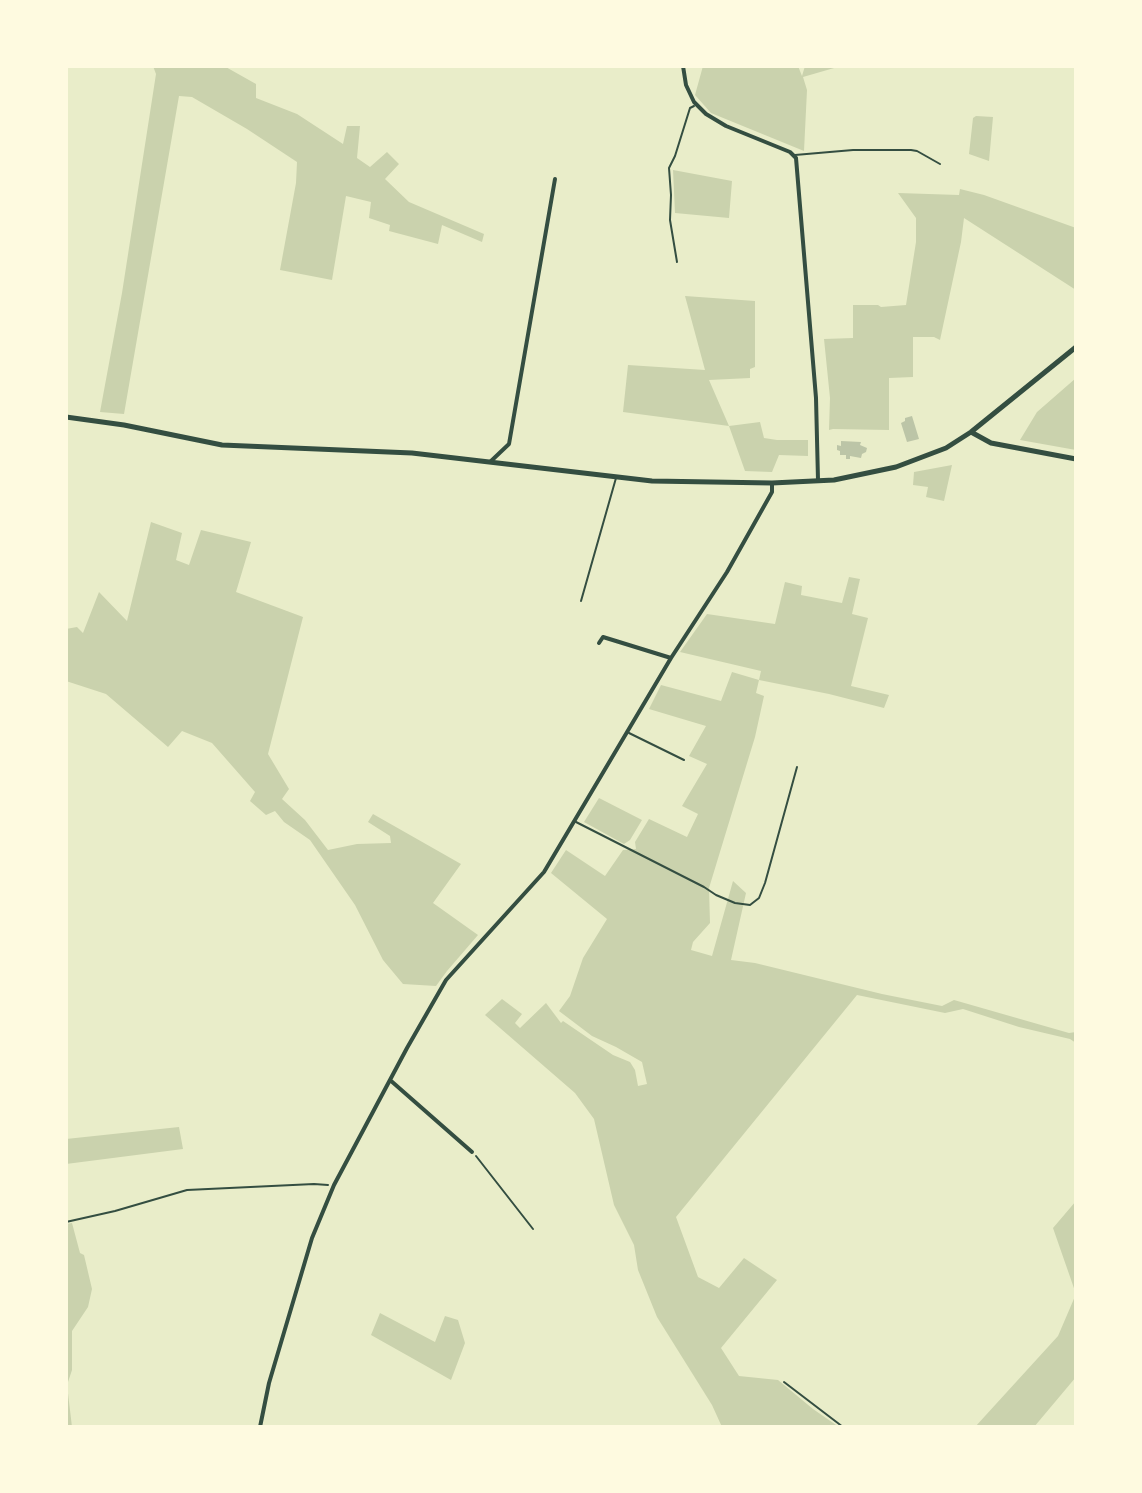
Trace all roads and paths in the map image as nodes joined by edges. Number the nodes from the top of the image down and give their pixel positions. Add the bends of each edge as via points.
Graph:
1 (683, 66) edge
2 (696, 104) junction
3 (794, 155) junction
4 (940, 164) dead end
5 (555, 179) dead end
6 (677, 262) dead end
7 (1076, 347) edge
8 (66, 417) edge
9 (971, 432) junction
10 (1076, 459) edge
11 (490, 462) junction
12 (616, 477) junction
13 (818, 480) junction
14 (772, 483) junction
15 (581, 601) dead end
16 (599, 643) dead end
17 (671, 658) junction
18 (628, 733) junction
19 (684, 760) dead end
20 (797, 767) dead end
21 (574, 821) junction
22 (390, 1080) junction
23 (472, 1152) joint
24 (334, 1185) junction
25 (66, 1222) edge
26 (533, 1229) dead end
27 (784, 1382) dead end
28 (260, 1427) edge
29 (843, 1427) edge

1 - 2 street
2 - 3 street via 726,126
2 - 6 lane via 669,168
3 - 4 lane via 911,150
3 - 13 street via 816,398
5 - 11 street via 509,444
7 - 9 street
8 - 11 street via 222,445 365,449
9 - 10 street via 991,443
9 - 13 street via 896,467
11 - 12 street
12 - 14 street
12 - 15 lane
13 - 14 street
14 - 17 street via 772,492 727,572
16 - 17 street via 603,637
17 - 18 street
18 - 19 lane
18 - 21 street
20 - 21 lane via 765,883 750,905 716,895
21 - 22 street via 544,872 446,980
22 - 23 street
22 - 24 street
23 - 26 path
24 - 25 path via 187,1190
24 - 28 street via 304,1265
27 - 29 path

